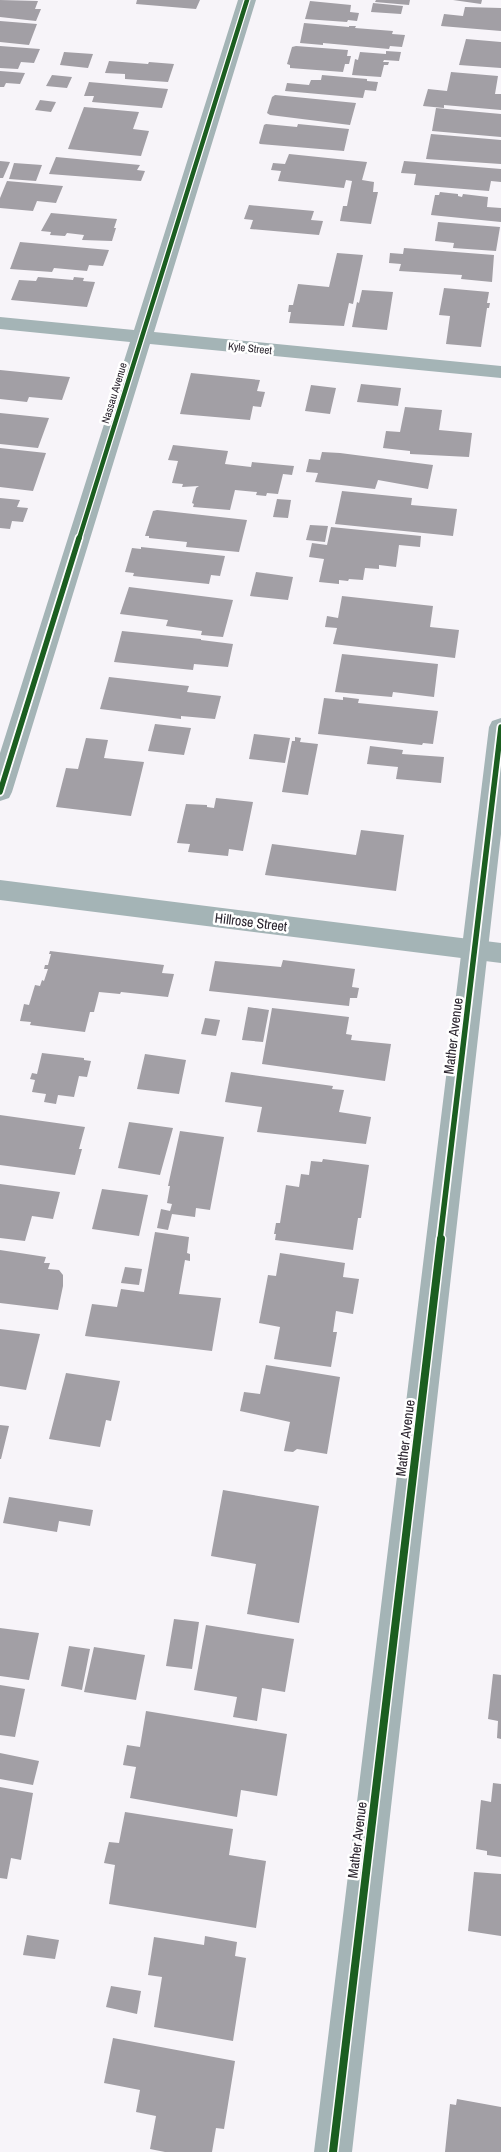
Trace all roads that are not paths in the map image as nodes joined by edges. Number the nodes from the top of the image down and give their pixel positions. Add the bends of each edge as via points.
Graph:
1 (247, 0) edge
2 (0, 323) edge
3 (142, 337) junction
4 (501, 372) edge
5 (501, 727) edge
6 (0, 792) edge
7 (0, 890) edge
8 (488, 951) edge
9 (333, 2152) edge

1 - 3 street, Nassau Avenue
2 - 3 street, Kyle Street
3 - 4 street, Kyle Street
3 - 6 street, Nassau Avenue
5 - 8 street, Mather Avenue
7 - 8 street, Hillrose Street
8 - 9 street, Mather Avenue

